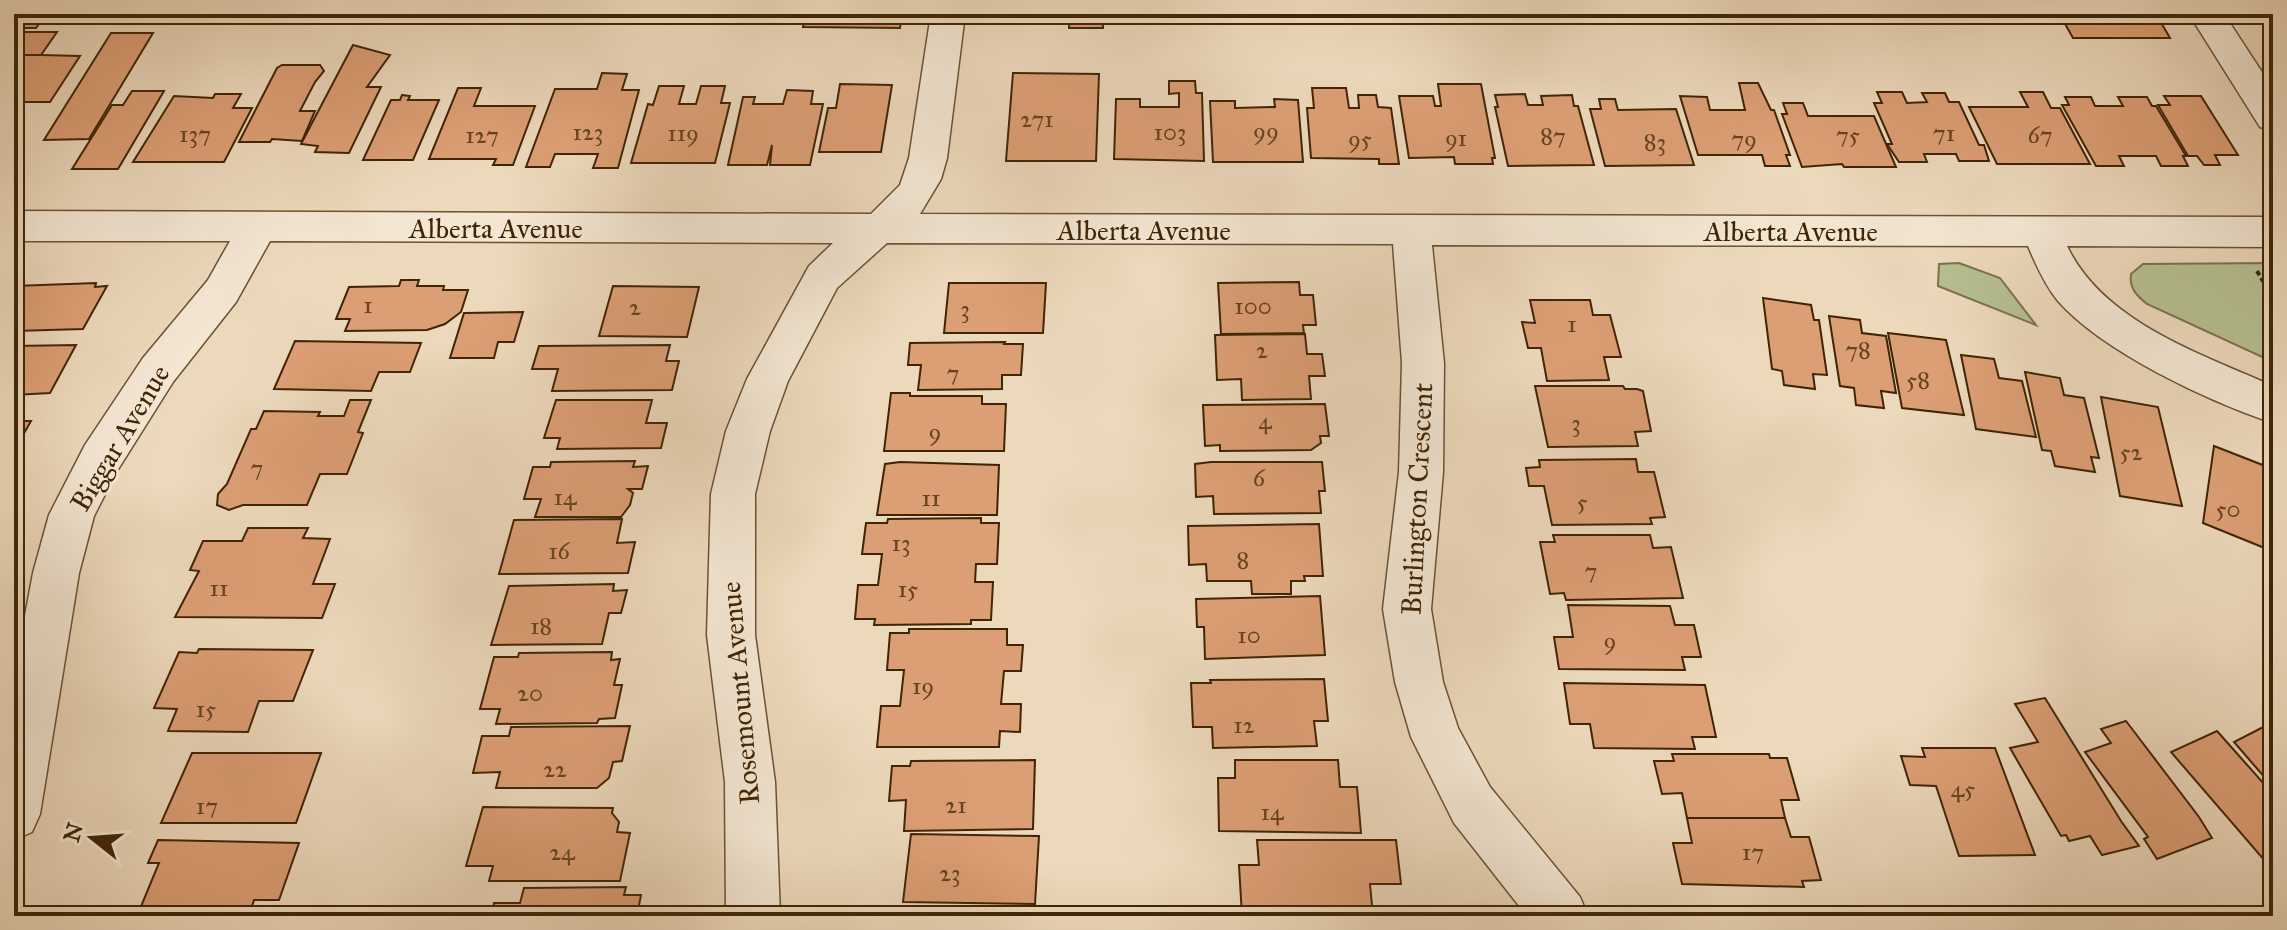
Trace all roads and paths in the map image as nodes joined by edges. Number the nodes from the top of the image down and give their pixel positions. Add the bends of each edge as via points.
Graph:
1 (948, 14) edge
2 (2206, 14) edge
3 (2273, 118) edge
4 (14, 226) edge
5 (258, 228) junction
6 (881, 229) junction
7 (1411, 231) junction
8 (2041, 232) junction
9 (2273, 232) edge
10 (2273, 405) edge
11 (14, 814) edge
12 (753, 916) edge
13 (1561, 916) edge

1 - 6 street, Rosemount Avenue via 928,165 915,193
2 - 3 street
4 - 5 street, Alberta Avenue
5 - 6 street, Alberta Avenue
5 - 11 street, Biggar Avenue via 222,291 158,370 101,458 72,515 56,573
6 - 7 street, Alberta Avenue
6 - 12 street, Rosemount Avenue via 823,277 768,379 733,494 731,635 750,782
7 - 8 street, Alberta Avenue
7 - 13 street, Burlington Crescent via 1423,363 1421,472 1407,609 1419,682 1436,737 1472,805
8 - 9 street, Alberta Avenue
8 - 10 street via 2070,287 2088,304 2162,353

